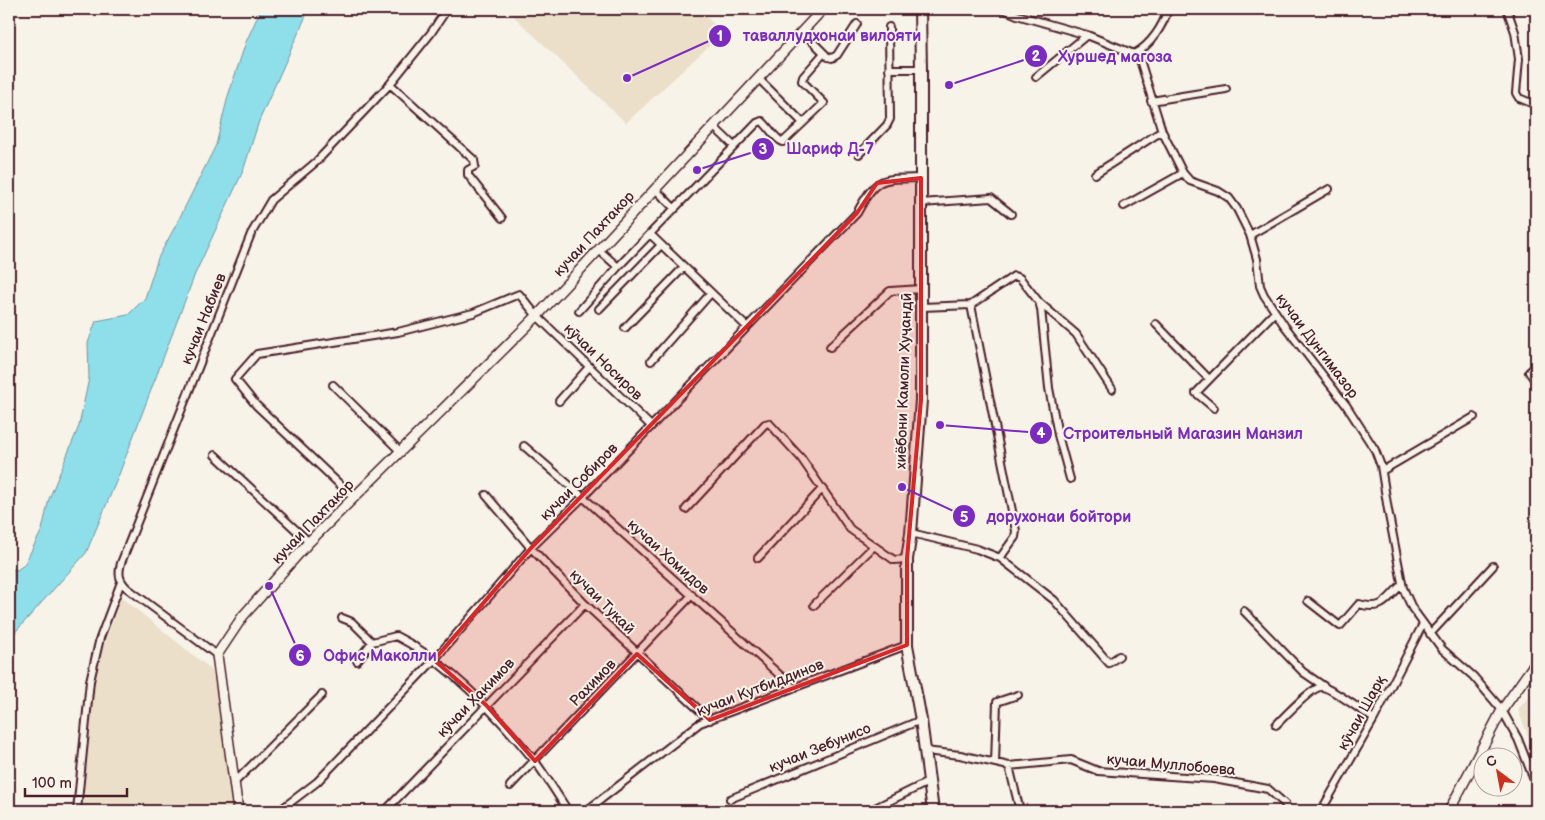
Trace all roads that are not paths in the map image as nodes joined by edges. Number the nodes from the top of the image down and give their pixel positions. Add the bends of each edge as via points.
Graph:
1 (447, 9) edge
2 (823, 9) edge
3 (920, 9) edge
4 (1003, 9) edge
5 (1168, 9) edge
6 (1507, 9) edge
7 (856, 24) dead end
8 (889, 28) dead end
9 (802, 30) junction
10 (1087, 35) junction
11 (824, 53) junction
12 (1134, 54) junction
13 (921, 68) junction
14 (889, 69) junction
15 (1036, 77) dead end
16 (758, 78) junction
17 (390, 84) junction
18 (1226, 89) dead end
19 (1151, 101) junction
20 (1536, 105) edge
21 (803, 123) junction
22 (714, 126) junction
23 (1162, 131) junction
24 (734, 146) junction
25 (859, 154) dead end
26 (1095, 174) dead end
27 (1182, 174) junction
28 (921, 178) junction
29 (655, 189) junction
30 (1329, 189) dead end
31 (921, 203) junction
32 (1124, 206) dead end
33 (675, 209) junction
34 (1012, 214) dead end
35 (502, 218) dead end
36 (650, 234) junction
37 (1250, 235) junction
38 (661, 245) junction
39 (599, 250) junction
40 (618, 267) junction
41 (684, 267) junction
42 (922, 289) junction
43 (711, 293) junction
44 (1039, 302) junction
45 (972, 305) junction
46 (922, 307) junction
47 (598, 309) dead end
48 (579, 311) dead end
49 (1275, 312) junction
50 (537, 316) junction
51 (1156, 324) dead end
52 (747, 327) junction
53 (625, 328) dead end
54 (830, 347) dead end
55 (651, 361) dead end
56 (1536, 366) edge
57 (589, 367) junction
58 (1209, 379) junction
59 (1536, 382) edge
60 (332, 385) dead end
61 (1112, 389) dead end
62 (559, 401) dead end
63 (1214, 408) dead end
64 (1474, 417) dead end
65 (651, 426) junction
66 (524, 446) dead end
67 (401, 452) junction
68 (215, 454) dead end
69 (1382, 471) junction
70 (1070, 479) dead end
71 (821, 490) junction
72 (486, 495) dead end
73 (583, 497) junction
74 (354, 498) junction
75 (686, 509) dead end
76 (911, 533) junction
77 (309, 542) junction
78 (873, 546) junction
79 (531, 548) junction
80 (758, 558) dead end
81 (1000, 558) junction
82 (907, 559) junction
83 (1493, 566) dead end
84 (121, 582) junction
85 (1402, 584) junction
86 (692, 595) junction
87 (1308, 600) dead end
88 (585, 604) junction
89 (814, 605) dead end
90 (1244, 611) dead end
91 (342, 618) dead end
92 (1423, 624) junction
93 (1430, 634) junction
94 (372, 642) junction
95 (908, 645) junction
96 (637, 654) junction
97 (217, 655) junction
98 (1118, 656) dead end
99 (434, 660) junction
100 (357, 661) dead end
101 (1536, 662) edge
102 (794, 688) junction
103 (1326, 688) junction
104 (1018, 694) dead end
105 (322, 695) dead end
106 (486, 706) junction
107 (1502, 710) junction
108 (1374, 719) junction
109 (710, 720) junction
110 (920, 720) junction
111 (1276, 725) dead end
112 (925, 751) junction
113 (535, 762) junction
114 (995, 762) junction
115 (1009, 766) junction
116 (928, 782) junction
117 (234, 783) junction
118 (1536, 785) edge
119 (510, 786) dead end
120 (730, 798) dead end
121 (77, 811) edge
122 (238, 811) edge
123 (280, 811) edge
124 (385, 811) edge
125 (568, 811) edge
126 (586, 811) edge
127 (869, 811) edge
128 (933, 811) edge
129 (1020, 811) edge
130 (1288, 811) edge
131 (1321, 811) edge
132 (1449, 811) edge

1 - 17 street, кучаи Набиев via 432,33
2 - 9 main road, кучаи Пахтакор
3 - 13 main road, хиёбони Камоли Хуҷандӣ
4 - 10 street
5 - 12 street via 1158,32 1143,50
6 - 20 street via 1519,59 1516,93
7 - 11 street via 837,56 832,58
8 - 14 street
9 - 11 street
9 - 16 main road, кучаи Пахтакор
10 - 12 street
10 - 15 street
11 - 21 street via 802,81 824,104
12 - 19 street via 1140,60
13 - 14 street
13 - 28 main road, хиёбони Камоли Хуҷандӣ
14 - 25 street via 890,119
16 - 21 street
16 - 22 main road, кучаи Пахтакор
17 - 35 street via 474,160 475,166 468,170 468,174
17 - 84 street, кучаи Набиев via 316,162 272,200 251,234 121,563 118,573
18 - 19 street
19 - 23 street
21 - 24 street via 783,142 762,121
22 - 24 street
22 - 29 main road, кучаи Пахтакор
23 - 26 street
23 - 27 street
24 - 33 street
27 - 32 street
27 - 37 street, кучаи Дунгимазор via 1190,181 1229,198
28 - 31 main road, хиёбони Камоли Хуҷандӣ
28 - 52 street, кучаи Собиров via 888,179 877,183 856,213
29 - 33 street
29 - 39 main road, кучаи Пахтакор
30 - 37 street
31 - 34 street via 991,198
31 - 42 main road, хиёбони Камоли Хуҷандӣ
33 - 36 street
36 - 38 street
36 - 40 street
37 - 49 street, кучаи Дунгимазор via 1260,286
38 - 41 street
38 - 47 street
39 - 40 street
39 - 50 main road, кучаи Пахтакор
40 - 48 street
41 - 43 street
41 - 53 street
42 - 46 main road, хиёбони Камоли Хуҷандӣ
42 - 54 street via 890,291
43 - 52 street
43 - 55 street
44 - 45 street via 1020,278 1014,276
44 - 61 street via 1076,334
44 - 70 street via 1049,388
45 - 46 street
45 - 81 street via 1016,531
46 - 76 main road, хиёбони Камоли Хуҷандӣ via 921,400
49 - 58 street
49 - 69 street, кучаи Дунгимазор via 1346,405 1375,450
50 - 57 street, кӯчаи Носиров
50 - 67 main road, кучаи Пахтакор
50 - 74 street, кӯчаи Носиров via 519,294 473,313 398,332 257,354 235,379 256,405
51 - 58 street
52 - 65 street, кучаи Собиров
56 - 59 street via 1528,372
57 - 62 street
57 - 65 street, кӯчаи Носиров
58 - 63 street via 1196,393
60 - 67 street
64 - 69 street
65 - 73 street, кучаи Собиров
66 - 73 street, кучаи Хомидов
67 - 74 main road, кучаи Пахтакор
68 - 77 street
69 - 85 street, кучаи Дунгимазор
71 - 75 street via 801,458 769,423
71 - 78 street via 850,529
71 - 80 street
72 - 79 street, кучаи Тукай
73 - 79 street, кучаи Собиров
73 - 86 street, кучаи Хомидов
74 - 77 main road, кучаи Пахтакор
76 - 81 street via 978,549
76 - 82 main road, хиёбони Камоли Хуҷандӣ
77 - 97 main road, кучаи Пахтакор via 243,616
78 - 82 street via 894,560
78 - 89 street
79 - 88 street, кучаи Тукай
79 - 99 street, кучаи Собиров
81 - 98 street via 1054,600 1109,662
82 - 95 main road, хиёбони Камоли Хуҷандӣ
83 - 93 street
84 - 97 street
84 - 121 street, кучаи Набиев via 100,638 90,681
85 - 87 street via 1381,605 1371,608 1359,604 1340,626
85 - 92 street, кучаи Дунгимазор
86 - 96 street, Рахимов
86 - 102 street, кучаи Хомидов
88 - 96 street, кучаи Тукай
88 - 106 street, кӯчаи Хакимов
90 - 103 street via 1303,672
91 - 94 street via 352,622
92 - 93 street, кучаи Дунгимазор
92 - 108 street, кӯчаи Шарқ
93 - 107 street, кучаи Дунгимазор
94 - 99 street via 396,636
94 - 100 street
95 - 102 street, кучаи Кутбиддинов
95 - 110 main road, хиёбони Камоли Хуҷандӣ
96 - 109 street, кучаи Тукай
96 - 113 street, Рахимов
97 - 117 main road
99 - 106 street
99 - 123 street, кучаи Собиров via 317,782
101 - 107 main road
102 - 109 street, кучаи Кутбиддинов
103 - 108 street
103 - 111 street via 1320,686 1313,690
104 - 114 street via 997,702
105 - 117 street
106 - 113 street
106 - 124 street, кӯчаи Хакимов
107 - 118 street, кучаи Дунгимазор via 1518,739
107 - 132 main road
108 - 131 street, кӯчаи Шарқ
109 - 126 street, кучаи Кутбиддинов via 700,723
110 - 112 main road, хиёбони Камоли Хуҷандӣ
110 - 120 street, кучаи Зебунисо
112 - 114 street, кучаи Муллобоева
112 - 116 main road, хиёбони Камоли Хуҷандӣ
113 - 119 street, Рахимов
113 - 125 street
114 - 115 street, кучаи Муллобоева
115 - 129 street
115 - 130 street, кучаи Муллобоева via 1071,760 1098,771 1214,779 1268,789
116 - 127 street
116 - 128 main road, хиёбони Камоли Хуҷандӣ
117 - 122 main road

